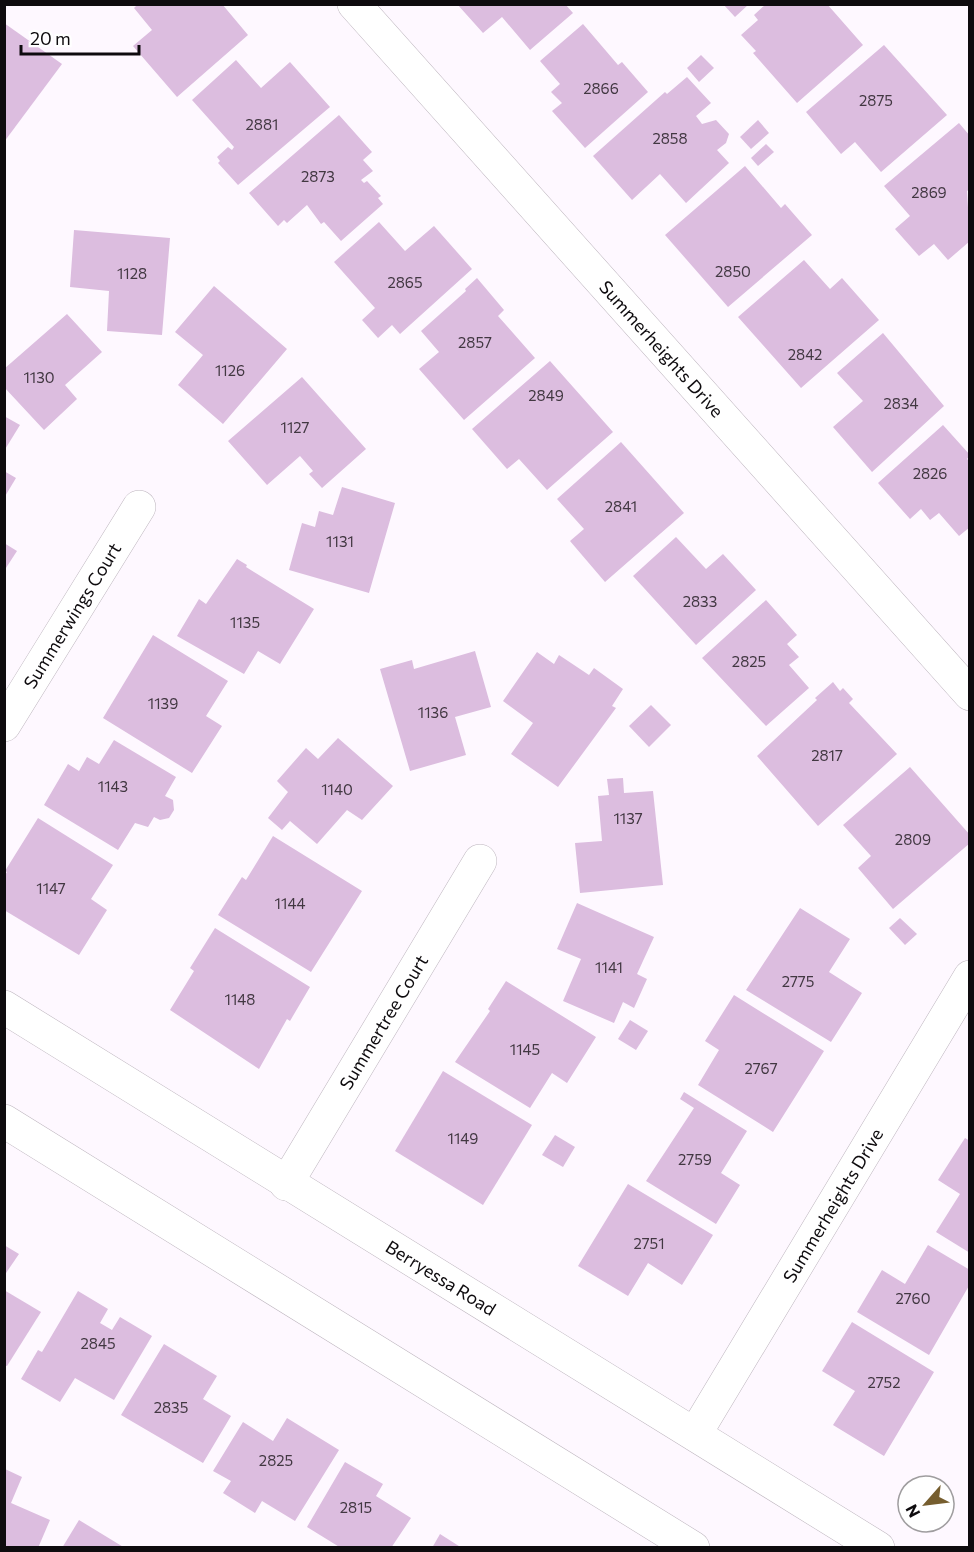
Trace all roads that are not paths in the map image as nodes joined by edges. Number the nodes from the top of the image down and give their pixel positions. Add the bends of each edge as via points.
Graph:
1 (354, 4) edge
2 (139, 507) dead end
3 (969, 694) edge
4 (4, 725) edge
5 (480, 861) dead end
6 (969, 977) edge
7 (4, 1007) edge
8 (4, 1121) edge
9 (286, 1184) junction
10 (694, 1434) junction
11 (693, 1548) edge
12 (878, 1548) edge

1 - 3 street, Summerheights Drive
2 - 4 street, Summerwings Court
5 - 9 street, Summertree Court
6 - 10 street, Summerheights Drive
7 - 9 street, Berryessa Road
8 - 11 street
9 - 10 street, Berryessa Road
10 - 12 street, Berryessa Road

